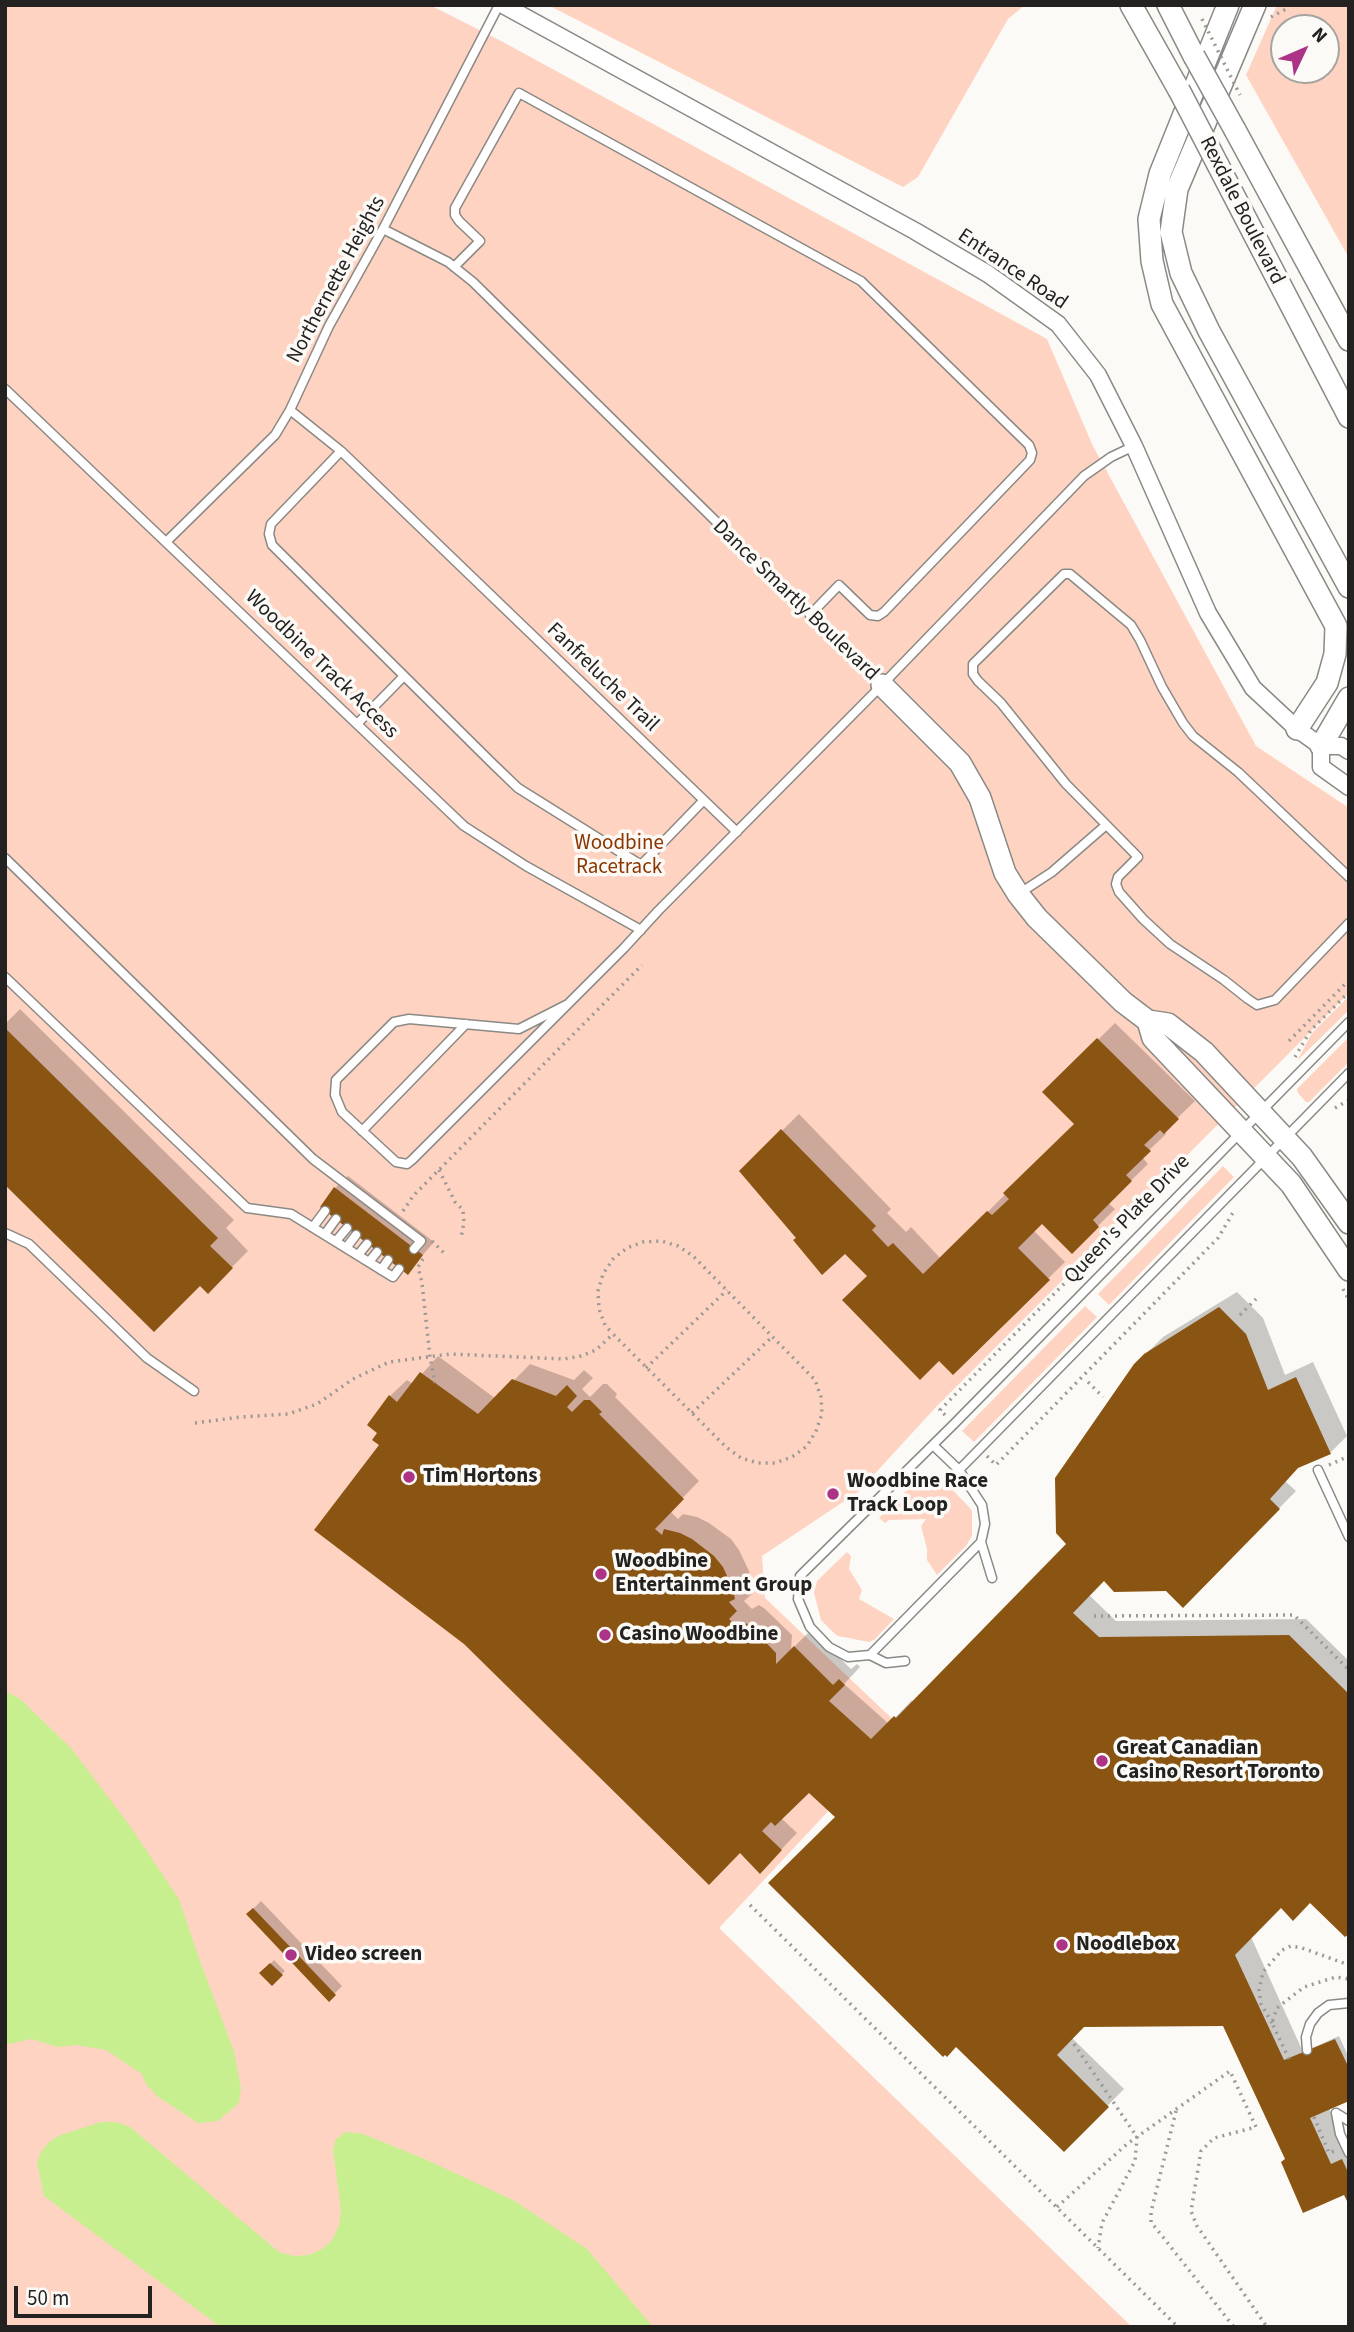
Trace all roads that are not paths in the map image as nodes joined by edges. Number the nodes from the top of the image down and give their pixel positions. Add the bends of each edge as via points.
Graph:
1 (501, 5) edge
2 (1131, 5) edge
3 (1168, 5) edge
4 (1228, 5) edge
5 (1255, 5) edge
6 (383, 229) junction
7 (454, 267) junction
8 (1349, 340) edge
9 (5, 389) edge
10 (290, 410) junction
11 (1349, 417) edge
12 (1135, 446) junction
13 (341, 451) junction
14 (166, 542) junction
15 (1349, 587) edge
16 (810, 615) junction
17 (404, 676) junction
18 (882, 685) junction
19 (1349, 698) edge
20 (357, 724) junction
21 (1297, 729) junction
22 (1321, 746) junction
23 (1349, 751) edge
24 (1349, 787) edge
25 (704, 800) junction
26 (1105, 826) junction
27 (737, 832) junction
28 (5, 858) edge
29 (1349, 877) edge
30 (1018, 894) junction
31 (1349, 923) edge
32 (641, 930) junction
33 (5, 978) edge
34 (568, 1004) junction
35 (1148, 1021) junction
36 (1349, 1022) edge
37 (466, 1024) junction
38 (1349, 1073) edge
39 (1259, 1111) junction
40 (1240, 1130) junction
41 (362, 1131) junction
42 (1285, 1138) junction
43 (1266, 1157) junction
44 (345, 1183) junction
45 (339, 1191) dead end
46 (356, 1192) junction
47 (351, 1200) dead end
48 (368, 1200) junction
49 (377, 1208) junction
50 (362, 1209) dead end
51 (325, 1211) dead end
52 (371, 1216) dead end
53 (389, 1217) junction
54 (336, 1219) dead end
55 (1349, 1223) edge
56 (398, 1224) junction
57 (383, 1225) dead end
58 (313, 1227) junction
59 (347, 1228) dead end
60 (392, 1232) dead end
61 (5, 1233) edge
62 (410, 1233) junction
63 (325, 1234) junction
64 (356, 1235) dead end
65 (336, 1241) junction
66 (403, 1241) dead end
67 (368, 1244) dead end
68 (346, 1248) junction
69 (414, 1249) dead end
70 (377, 1252) dead end
71 (358, 1255) junction
72 (388, 1260) dead end
73 (369, 1262) junction
74 (381, 1269) junction
75 (399, 1269) dead end
76 (1349, 1270) edge
77 (194, 1391) dead end
78 (933, 1445) junction
79 (1318, 1470) dead end
80 (959, 1471) junction
81 (1349, 1537) edge
82 (981, 1542) junction
83 (992, 1578) dead end
84 (870, 1655) junction
85 (905, 1661) dead end
86 (1349, 2003) edge
87 (1307, 2050) dead end
88 (1349, 2120) edge
89 (1349, 2153) edge

1 - 6 lane, Northernette Heights
1 - 12 street, Entrance Road via 988,274 1058,324 1098,375
2 - 11 main road, Rexdale Boulevard, bridge
3 - 8 main road, Rexdale Boulevard, bridge
4 - 21 main road via 1160,174 1150,219 1152,261 1162,304 1336,626 1327,683
5 - 15 main road via 1177,189 1171,232 1181,273 1209,331
6 - 7 lane, Dance Smartly Boulevard
6 - 10 lane, Northernette Heights via 329,326
7 - 16 lane, Dance Smartly Boulevard
7 - 16 lane via 480,241 459,221 455,208 519,93 861,281 1029,445 1030,460 884,612 870,615 839,585
9 - 14 lane, Woodbine Track Access
10 - 13 lane, Fanfreluche Trail
10 - 14 lane, Northernette Heights via 275,435
12 - 18 lane via 1084,475
12 - 21 street, Entrance Road via 1208,613 1254,688
13 - 17 lane via 271,524 272,545
13 - 25 lane, Fanfreluche Trail
14 - 20 lane, Woodbine Track Access
16 - 18 lane, Dance Smartly Boulevard
17 - 20 lane
17 - 25 lane via 518,788 640,865
18 - 27 lane
18 - 30 main road, Dance Smartly Boulevard via 960,763 980,798 1005,873
19 - 22 main road
20 - 32 lane, Woodbine Track Access via 464,826
21 - 22 street, Entrance Road
22 - 23 street, Entrance Road via 1342,746
22 - 24 street via 1321,767
25 - 27 lane, Fanfreluche Trail
26 - 29 lane via 972,670 978,658 1064,574 1076,578 1130,625 1193,736
26 - 30 lane via 1052,872
26 - 31 lane via 1138,857 1118,877 1119,892 1170,944 1257,1005 1275,1000
27 - 32 lane
28 - 44 lane via 313,1159
30 - 35 main road, Dance Smartly Boulevard via 1122,1002
32 - 34 lane
33 - 58 lane via 247,1208 292,1214
34 - 37 lane via 519,1029
34 - 41 lane via 407,1164 396,1162
35 - 39 main road, Dance Smartly Boulevard via 1168,1024 1204,1052
35 - 40 main road, Dance Smartly Boulevard via 1153,1038
36 - 39 lane, Queen's Plate Drive
37 - 41 lane
37 - 41 lane via 409,1019 394,1022 380,1033 336,1080 335,1095 342,1112
38 - 42 lane
39 - 40 lane, Queen's Plate Drive
39 - 42 main road, Dance Smartly Boulevard
40 - 43 main road, Dance Smartly Boulevard
40 - 78 lane, Queen's Plate Drive
42 - 43 lane
42 - 55 main road, Dance Smartly Boulevard
43 - 76 main road, Dance Smartly Boulevard via 1291,1184
43 - 80 lane
44 - 45 lane
44 - 46 lane
46 - 47 lane
46 - 48 lane
48 - 49 lane
48 - 50 lane
49 - 52 lane
49 - 53 lane
51 - 58 lane
53 - 56 lane
53 - 57 lane
54 - 63 lane
56 - 60 lane
56 - 62 lane
58 - 63 lane
59 - 65 lane
61 - 77 lane via 29,1244 147,1357
62 - 66 lane
62 - 69 lane via 423,1238
63 - 65 lane
64 - 68 lane
65 - 68 lane
67 - 71 lane
68 - 71 lane
70 - 73 lane
71 - 73 lane
72 - 74 lane
73 - 74 lane
74 - 75 lane via 393,1277
78 - 80 lane
78 - 84 lane, Queen's Plate Drive via 800,1576 798,1599 810,1627 829,1647 848,1657
79 - 81 lane
80 - 82 lane via 982,1505 985,1524
82 - 83 lane
82 - 84 lane
84 - 85 lane, Queen's Plate Drive via 886,1663
86 - 87 lane via 1318,2013 1306,2037
88 - 89 lane via 1336,2112

